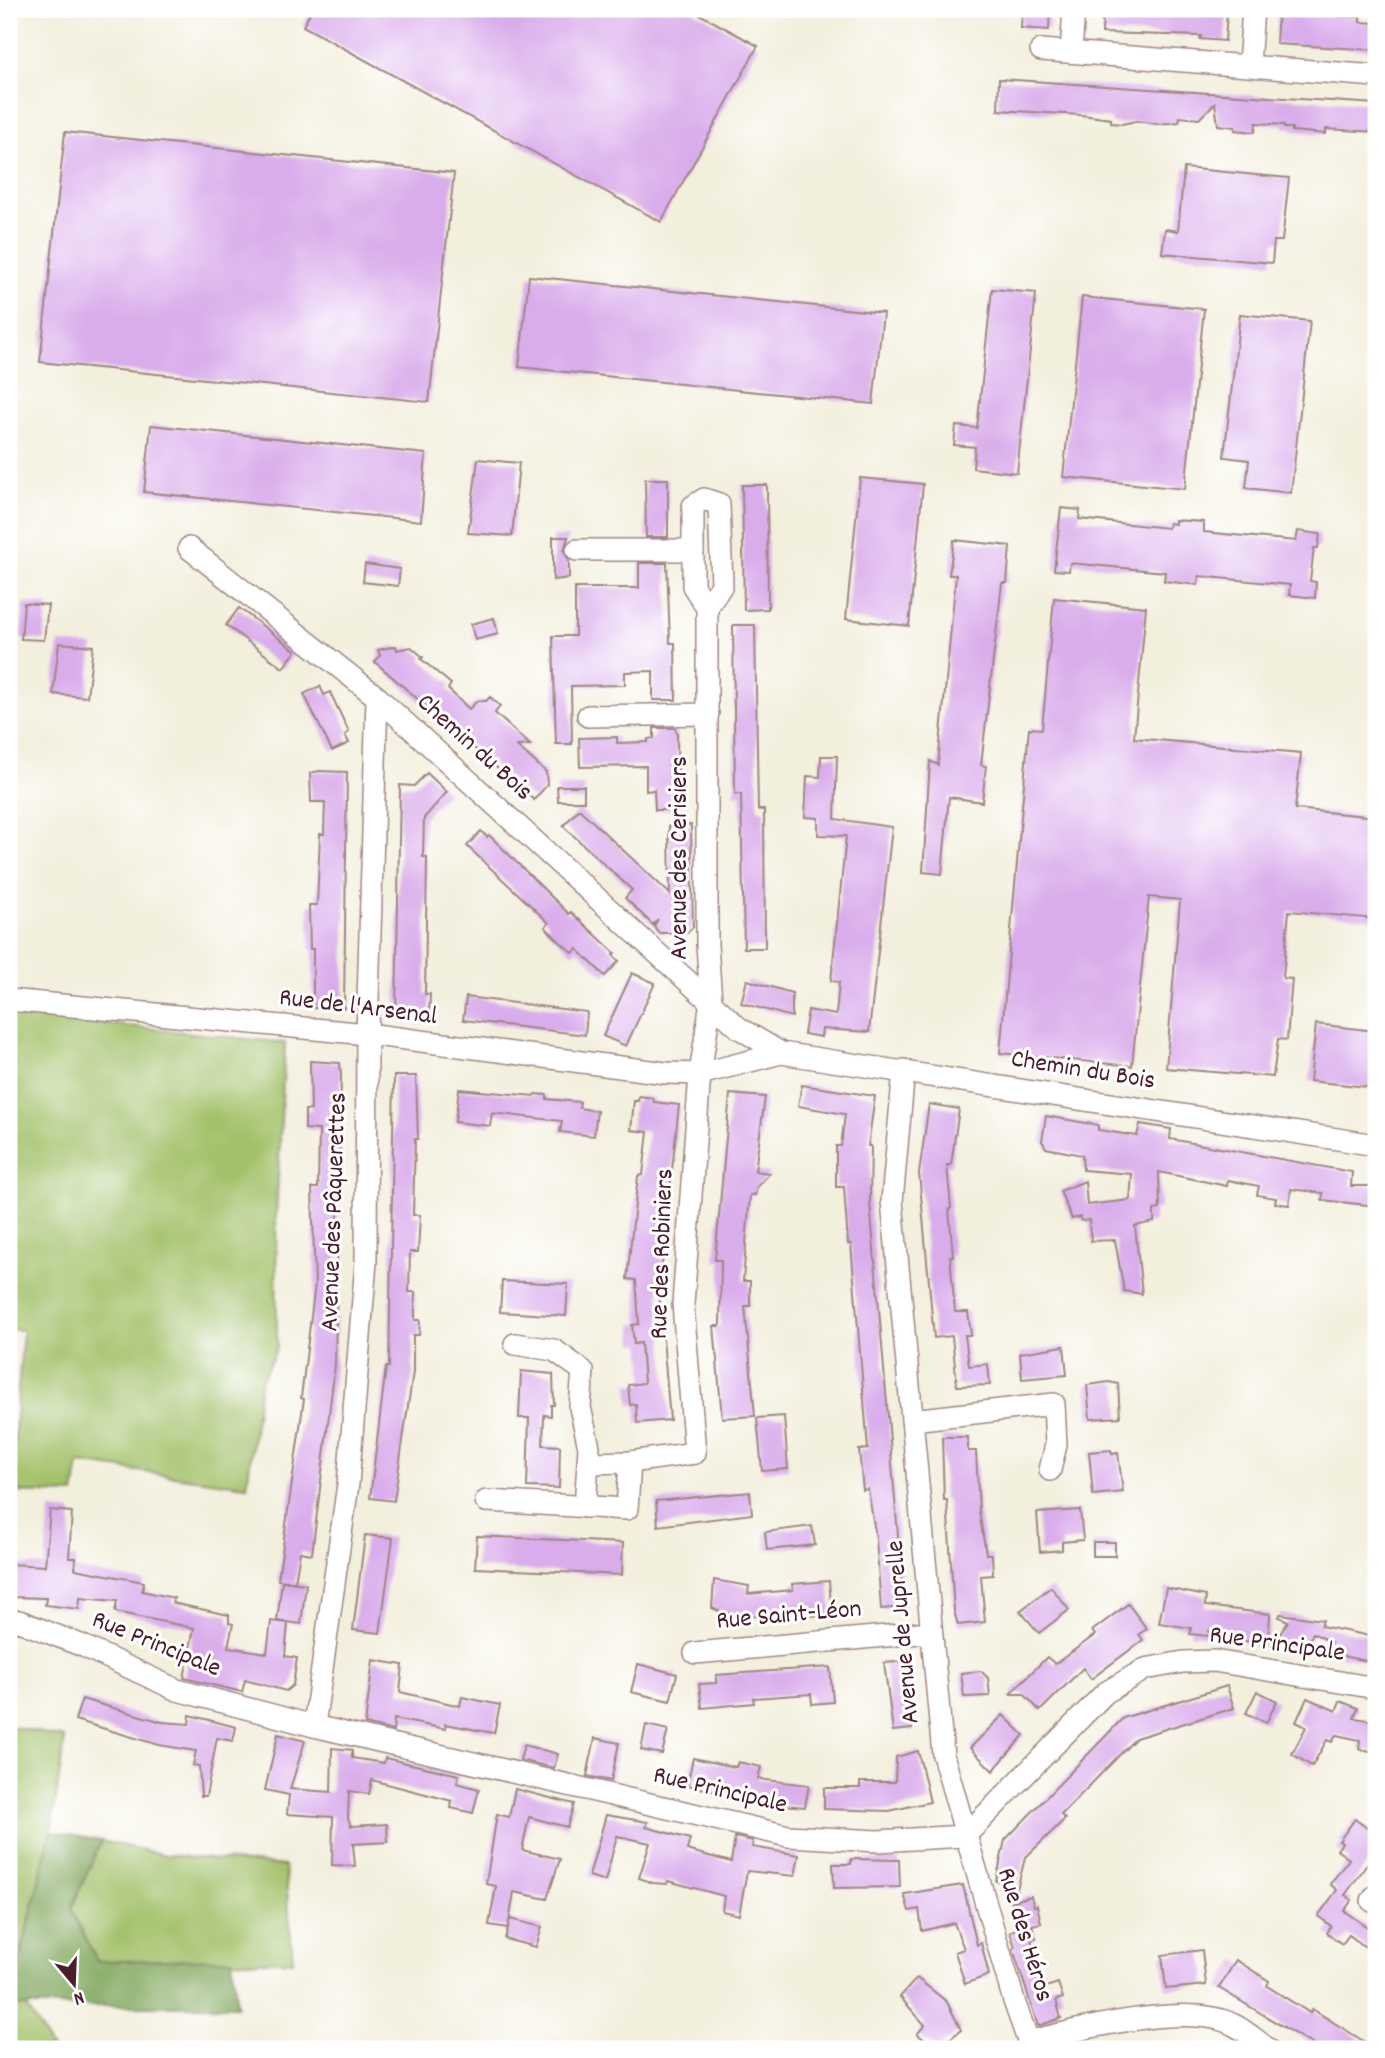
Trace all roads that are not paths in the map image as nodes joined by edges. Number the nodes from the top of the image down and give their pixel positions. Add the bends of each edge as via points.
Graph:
1 (1074, 9) edge
2 (1254, 9) edge
3 (1041, 50) dead end
4 (1071, 52) junction
5 (1249, 65) junction
6 (1376, 76) edge
7 (189, 548) dead end
8 (577, 550) dead end
9 (693, 550) junction
10 (707, 608) junction
11 (377, 697) junction
12 (708, 714) junction
13 (588, 716) dead end
14 (9, 1000) edge
15 (711, 1001) junction
16 (368, 1034) junction
17 (781, 1053) junction
18 (904, 1070) junction
19 (700, 1074) junction
20 (1376, 1145) edge
21 (515, 1344) dead end
22 (912, 1420) junction
23 (629, 1462) junction
24 (588, 1463) junction
25 (1050, 1470) dead end
26 (486, 1501) dead end
27 (585, 1507) junction
28 (9, 1621) edge
29 (931, 1632) junction
30 (695, 1653) dead end
31 (1376, 1688) edge
32 (314, 1726) junction
33 (965, 1836) junction
34 (1030, 2046) edge
35 (1268, 2049) edge

1 - 4 street
2 - 5 street
3 - 4 street
4 - 5 street
5 - 6 street
7 - 11 street, Chemin du Bois
8 - 9 street
9 - 10 street, Avenue des Cerisiers via 693,586
9 - 10 street, Avenue des Cerisiers via 693,506 704,499 719,504 722,585
10 - 12 street, Avenue des Cerisiers
11 - 15 street, Chemin du Bois
11 - 16 street, Avenue des Pâquerettes
12 - 13 street
12 - 15 street, Avenue des Cerisiers
14 - 16 street, Rue de l'Arsenal
15 - 17 street, Chemin du Bois via 739,1028
15 - 19 street
16 - 19 street, Rue de l'Arsenal
16 - 32 street, Avenue des Pâquerettes via 366,1262 348,1484
17 - 18 street, Chemin du Bois
17 - 19 street, Chemin du Bois
18 - 20 street, Chemin du Bois
18 - 22 street, Avenue de Juprelle via 891,1201
19 - 23 street, Rue des Robiniers via 683,1304 695,1453
21 - 24 street via 554,1350 583,1371 580,1407
22 - 25 street via 1054,1404 1056,1445
22 - 29 street, Avenue de Juprelle
23 - 24 street, Rue des Robiniers
23 - 27 street via 627,1509
24 - 27 street
26 - 27 street
28 - 32 street, Rue Principale via 83,1646 177,1690
29 - 30 street, Rue Saint-Léon
29 - 33 street, Avenue de Juprelle via 943,1755
31 - 33 street, Rue Principale via 1214,1661 1145,1669 1105,1693
32 - 33 street, Rue Principale via 788,1836 877,1841
33 - 34 street, Rue des Héros
34 - 35 street via 1077,2028 1184,2015 1231,2023

